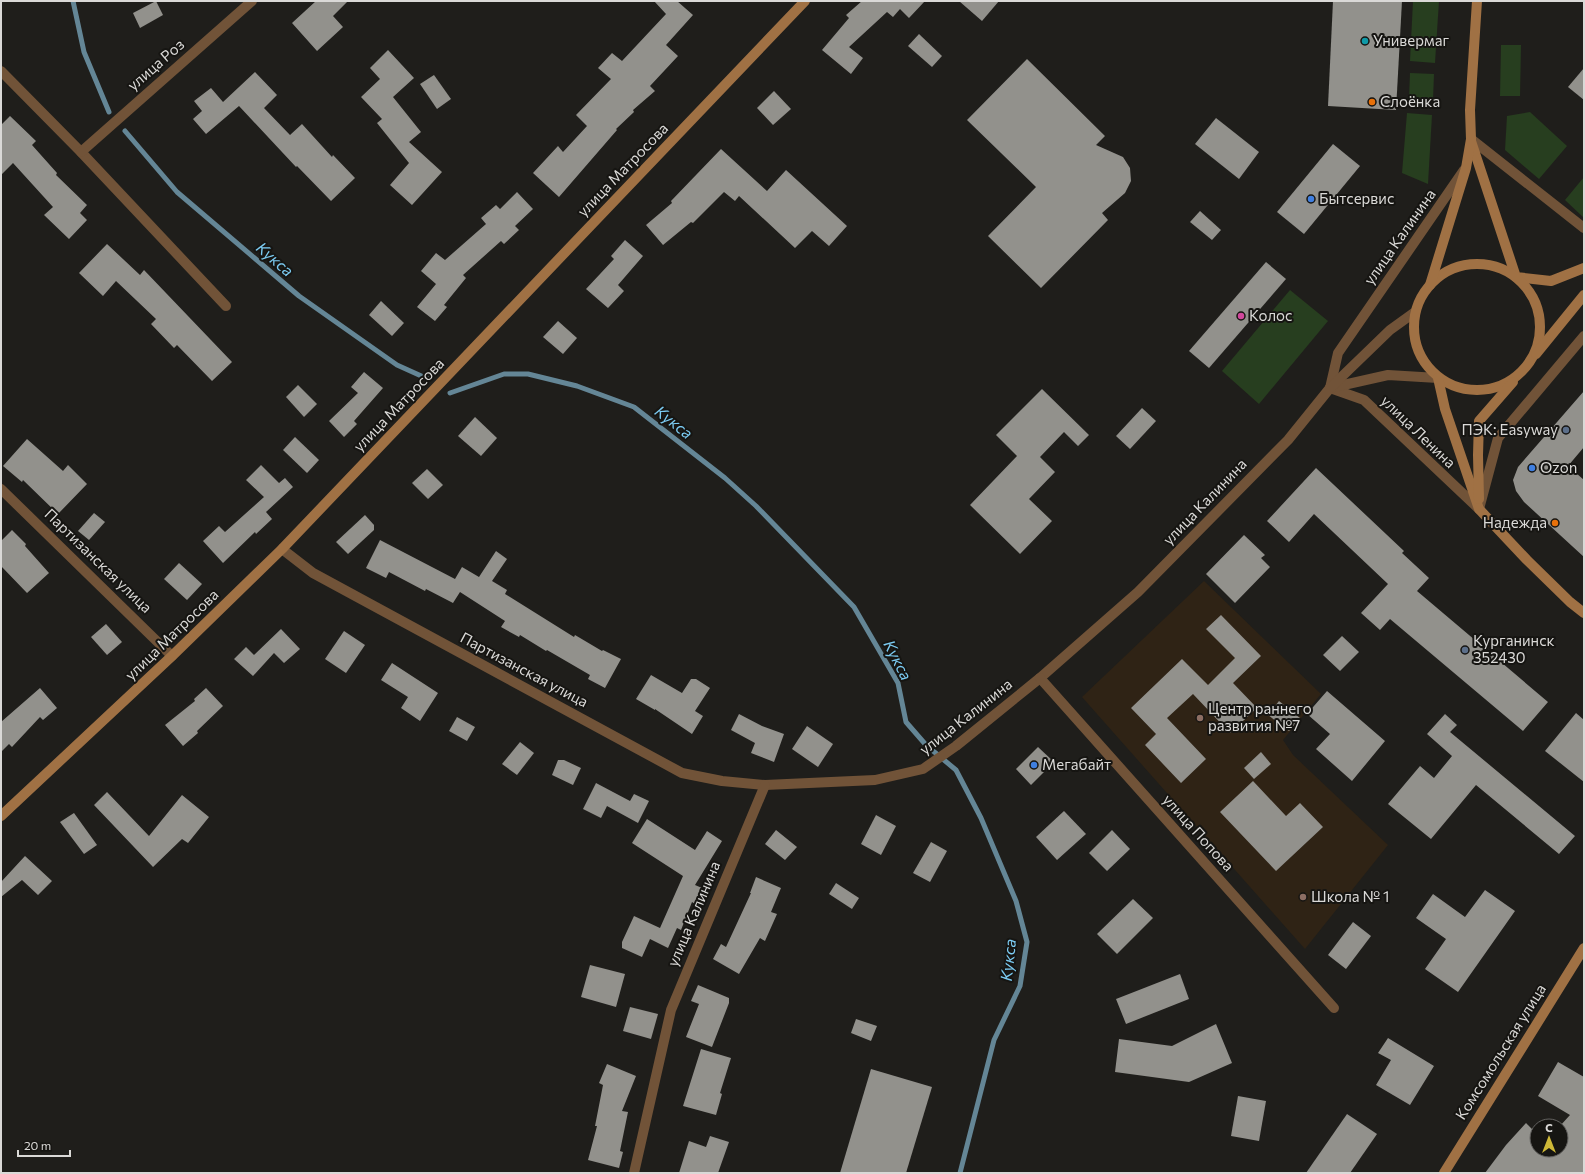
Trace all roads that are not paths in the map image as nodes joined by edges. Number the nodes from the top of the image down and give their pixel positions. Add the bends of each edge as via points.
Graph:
1 (252, 1) edge
2 (805, 1) edge
3 (1477, 1) edge
4 (1, 71) edge
5 (1471, 139) junction
6 (81, 152) junction
7 (1466, 168) junction
8 (1584, 228) edge
9 (1584, 268) edge
10 (1516, 277) junction
11 (1430, 285) junction
12 (1584, 295) edge
13 (226, 306) dead end
14 (1415, 312) junction
15 (1584, 336) edge
16 (1524, 370) junction
17 (1438, 378) junction
18 (1330, 388) junction
19 (1, 489) edge
20 (1479, 509) junction
21 (282, 548) junction
22 (1570, 602) junction
23 (1584, 613) edge
24 (1584, 620) edge
25 (172, 656) junction
26 (1040, 678) junction
27 (765, 786) junction
28 (1, 816) edge
29 (1584, 948) edge
30 (1334, 1008) dead end
31 (634, 1173) edge
32 (1444, 1173) edge

1 - 6 street, улица Роз
2 - 21 street, улица Матросова
3 - 5 street via 1470,110
4 - 6 street
5 - 7 street
5 - 8 street
5 - 10 street
6 - 13 street
7 - 11 street
7 - 18 street, улица Калинина via 1338,353
9 - 10 street via 1551,281
10 - 11 street via 1497,267 1476,264 1455,267
10 - 16 street via 1528,290 1536,305 1540,322 1539,339 1534,355
11 - 14 street via 1421,297
12 - 16 street
14 - 17 street via 1413,330 1417,348 1425,364
14 - 18 street, улица Калинина via 1390,330
15 - 20 street via 1498,438
16 - 17 street via 1498,387 1483,390 1467,390 1452,386
16 - 20 street, улица Ленина via 1479,421
17 - 18 street via 1388,375
17 - 20 street, улица Ленина via 1445,409
18 - 20 street, улица Ленина via 1364,400
18 - 26 street, улица Калинина via 1288,440 1138,592
19 - 25 street, Партизанская улица
20 - 22 street, улица Ленина
21 - 25 street, улица Матросова
21 - 27 street, Партизанская улица via 313,573 682,773
22 - 23 street, улица Ленина
22 - 24 street, улица Ленина
25 - 28 street, улица Матросова
26 - 27 street, улица Калинина via 956,746 923,769 875,780
26 - 30 street, улица Попова
27 - 31 street, улица Калинина via 671,1010
29 - 32 street, Комсомольская улица

